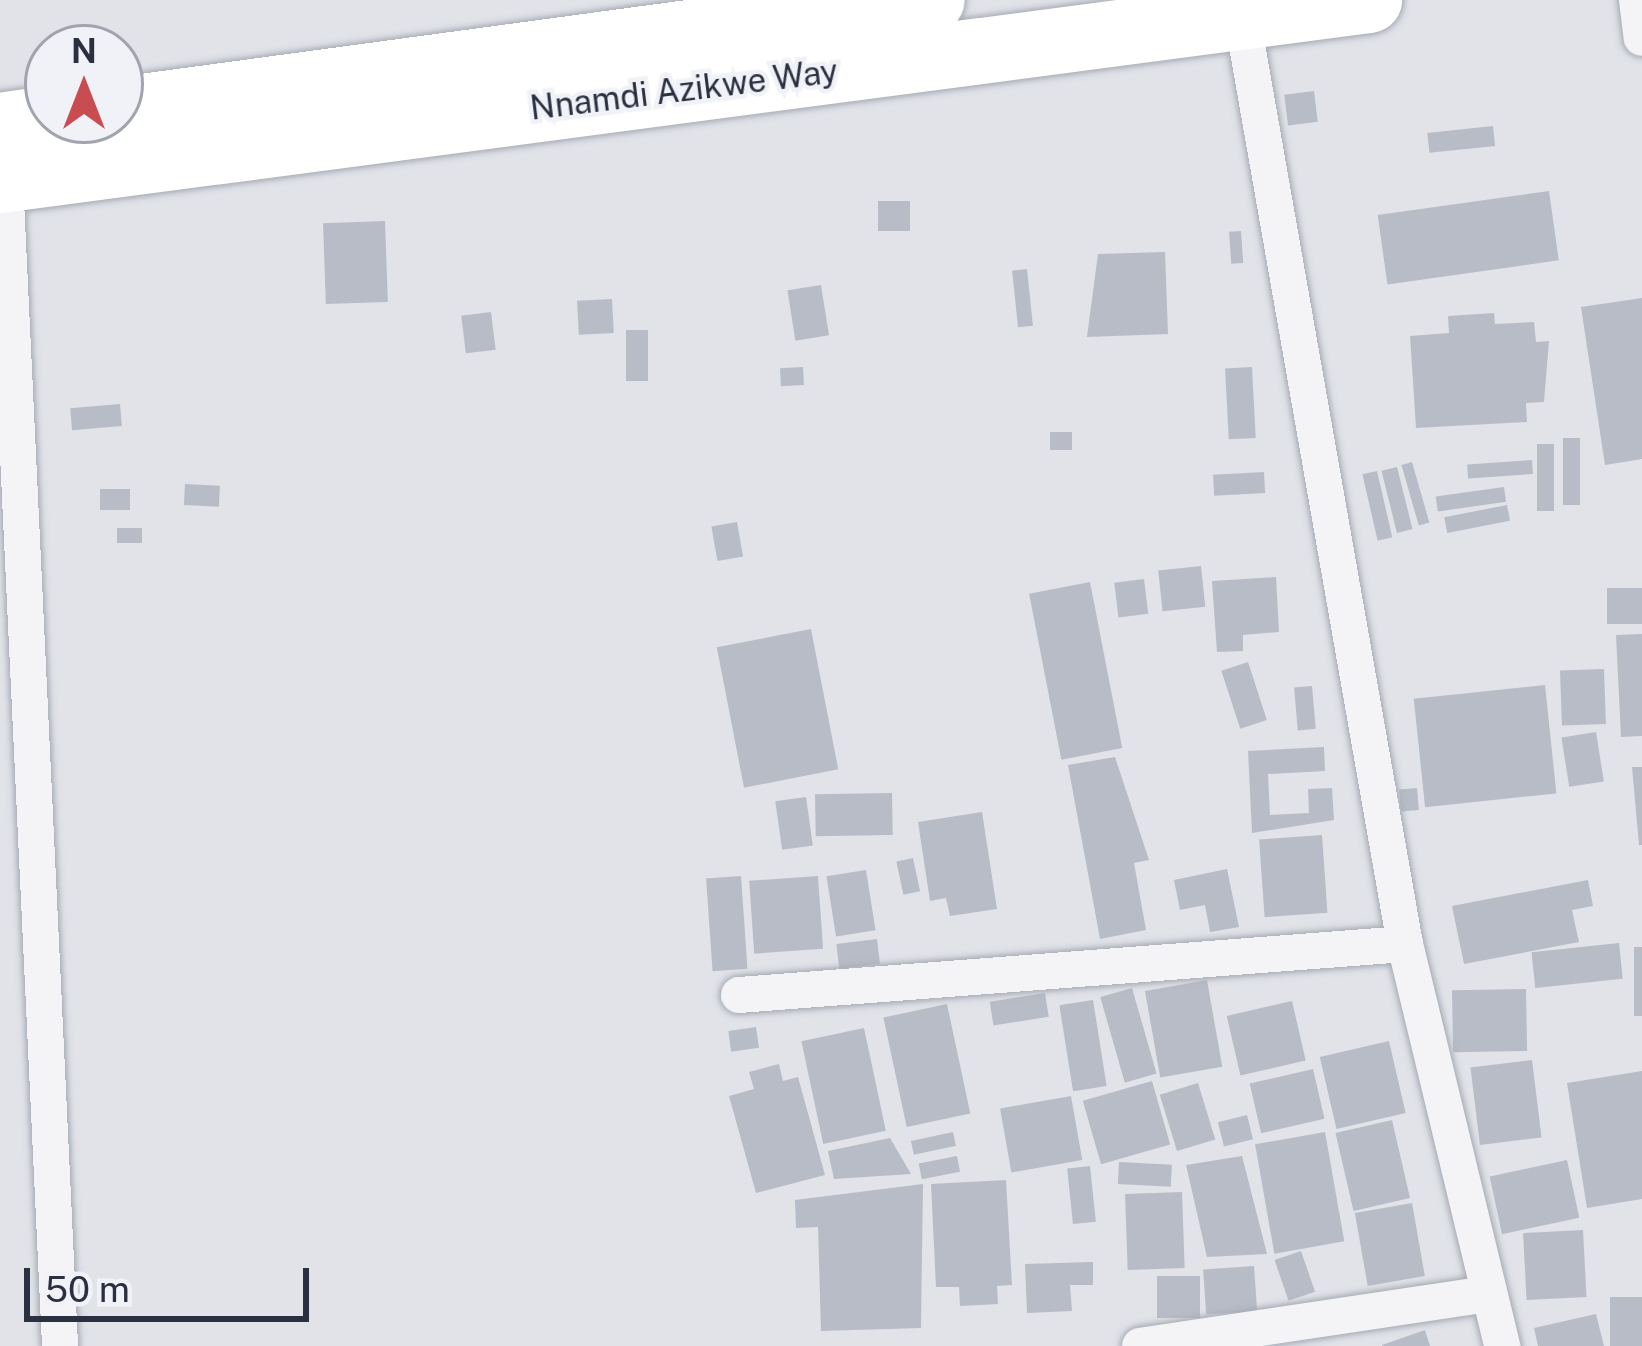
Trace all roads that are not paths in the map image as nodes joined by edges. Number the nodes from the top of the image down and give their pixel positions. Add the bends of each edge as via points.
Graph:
1 (932, 0) edge
2 (1369, 0) edge
3 (1637, 0) edge
4 (1242, 17) junction
5 (1642, 38) edge
6 (144, 107) edge
7 (24, 141) edge
8 (2, 162) edge
9 (1406, 944) junction
10 (740, 995) dead end
11 (1489, 1294) junction
12 (60, 1346) edge
13 (1140, 1346) edge
14 (1502, 1346) edge

1 - 6 highway, Nnamdi Azikwe Way
2 - 4 highway, Nnamdi Azikwe Way
3 - 5 street
4 - 8 highway, Nnamdi Azikwe Way
4 - 9 street
7 - 8 highway
8 - 12 street
9 - 10 street
9 - 11 street
11 - 13 street
11 - 14 street

